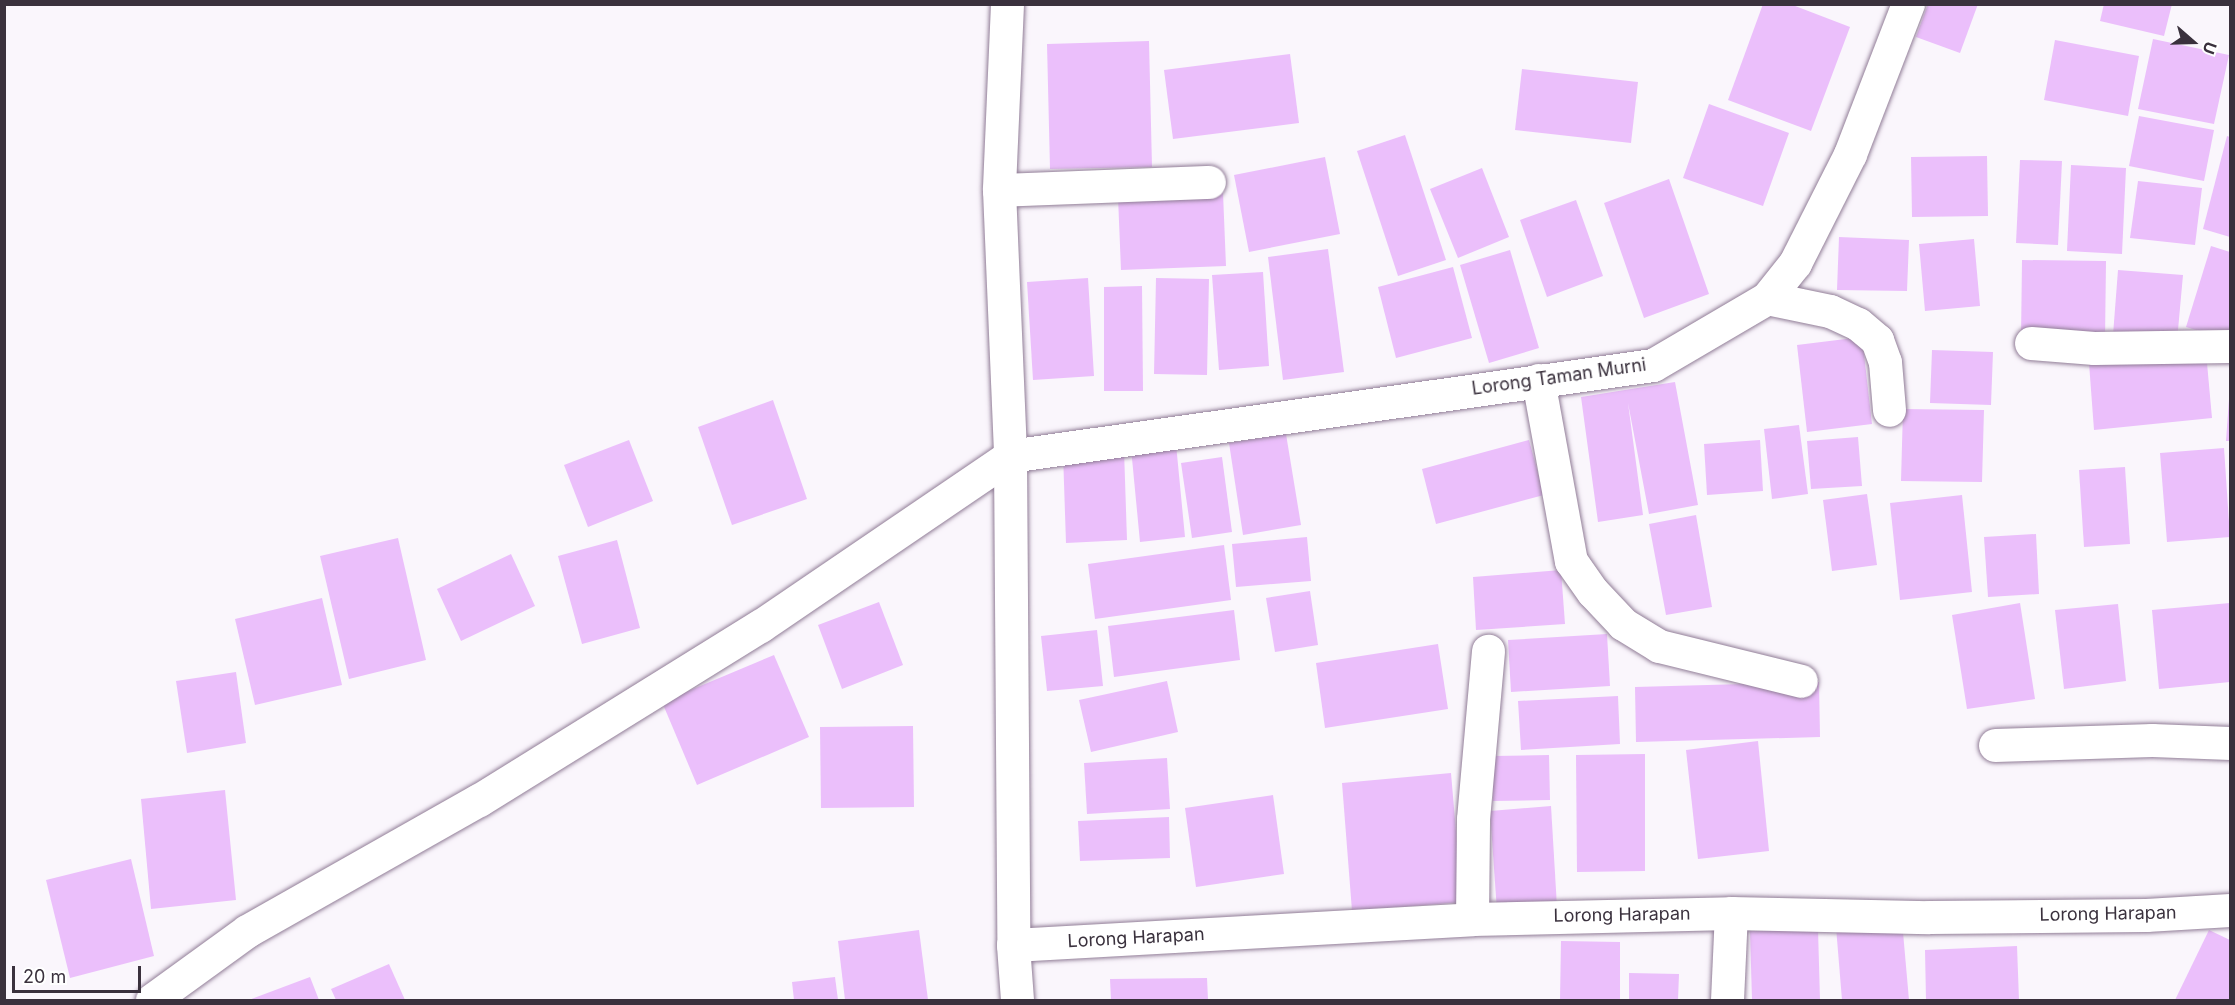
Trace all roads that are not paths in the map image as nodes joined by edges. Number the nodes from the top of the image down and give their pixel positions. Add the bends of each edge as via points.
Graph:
1 (1007, 4) edge
2 (1899, 7) edge
3 (1209, 182) dead end
4 (999, 190) junction
5 (1767, 298) junction
6 (2031, 343) dead end
7 (2230, 346) edge
8 (1538, 380) junction
9 (1888, 410) dead end
10 (1010, 456) junction
11 (1488, 651) dead end
12 (1801, 681) dead end
13 (2230, 744) edge
14 (1995, 745) dead end
15 (2230, 910) edge
16 (1731, 913) junction
17 (1472, 919) junction
18 (1014, 945) junction
19 (152, 1000) edge
20 (1017, 1000) edge
21 (1727, 1000) edge

1 - 4 street
2 - 5 street, Lorong Taman Murni via 1850,154 1795,263
3 - 4 street
4 - 10 street
5 - 8 street, Lorong Taman Murni via 1653,365
5 - 9 street via 1830,311 1858,324 1877,340 1885,362
6 - 7 street via 2094,348
8 - 10 street, Lorong Taman Murni
8 - 12 street via 1571,561 1593,592 1623,624 1659,646
10 - 18 street
10 - 19 street via 760,626 479,800 247,931
11 - 17 street via 1473,819
13 - 14 street via 2152,740
15 - 16 street, Lorong Harapan via 2146,915 1929,917
16 - 17 street, Lorong Harapan
16 - 21 street
17 - 18 street, Lorong Harapan
18 - 20 street

